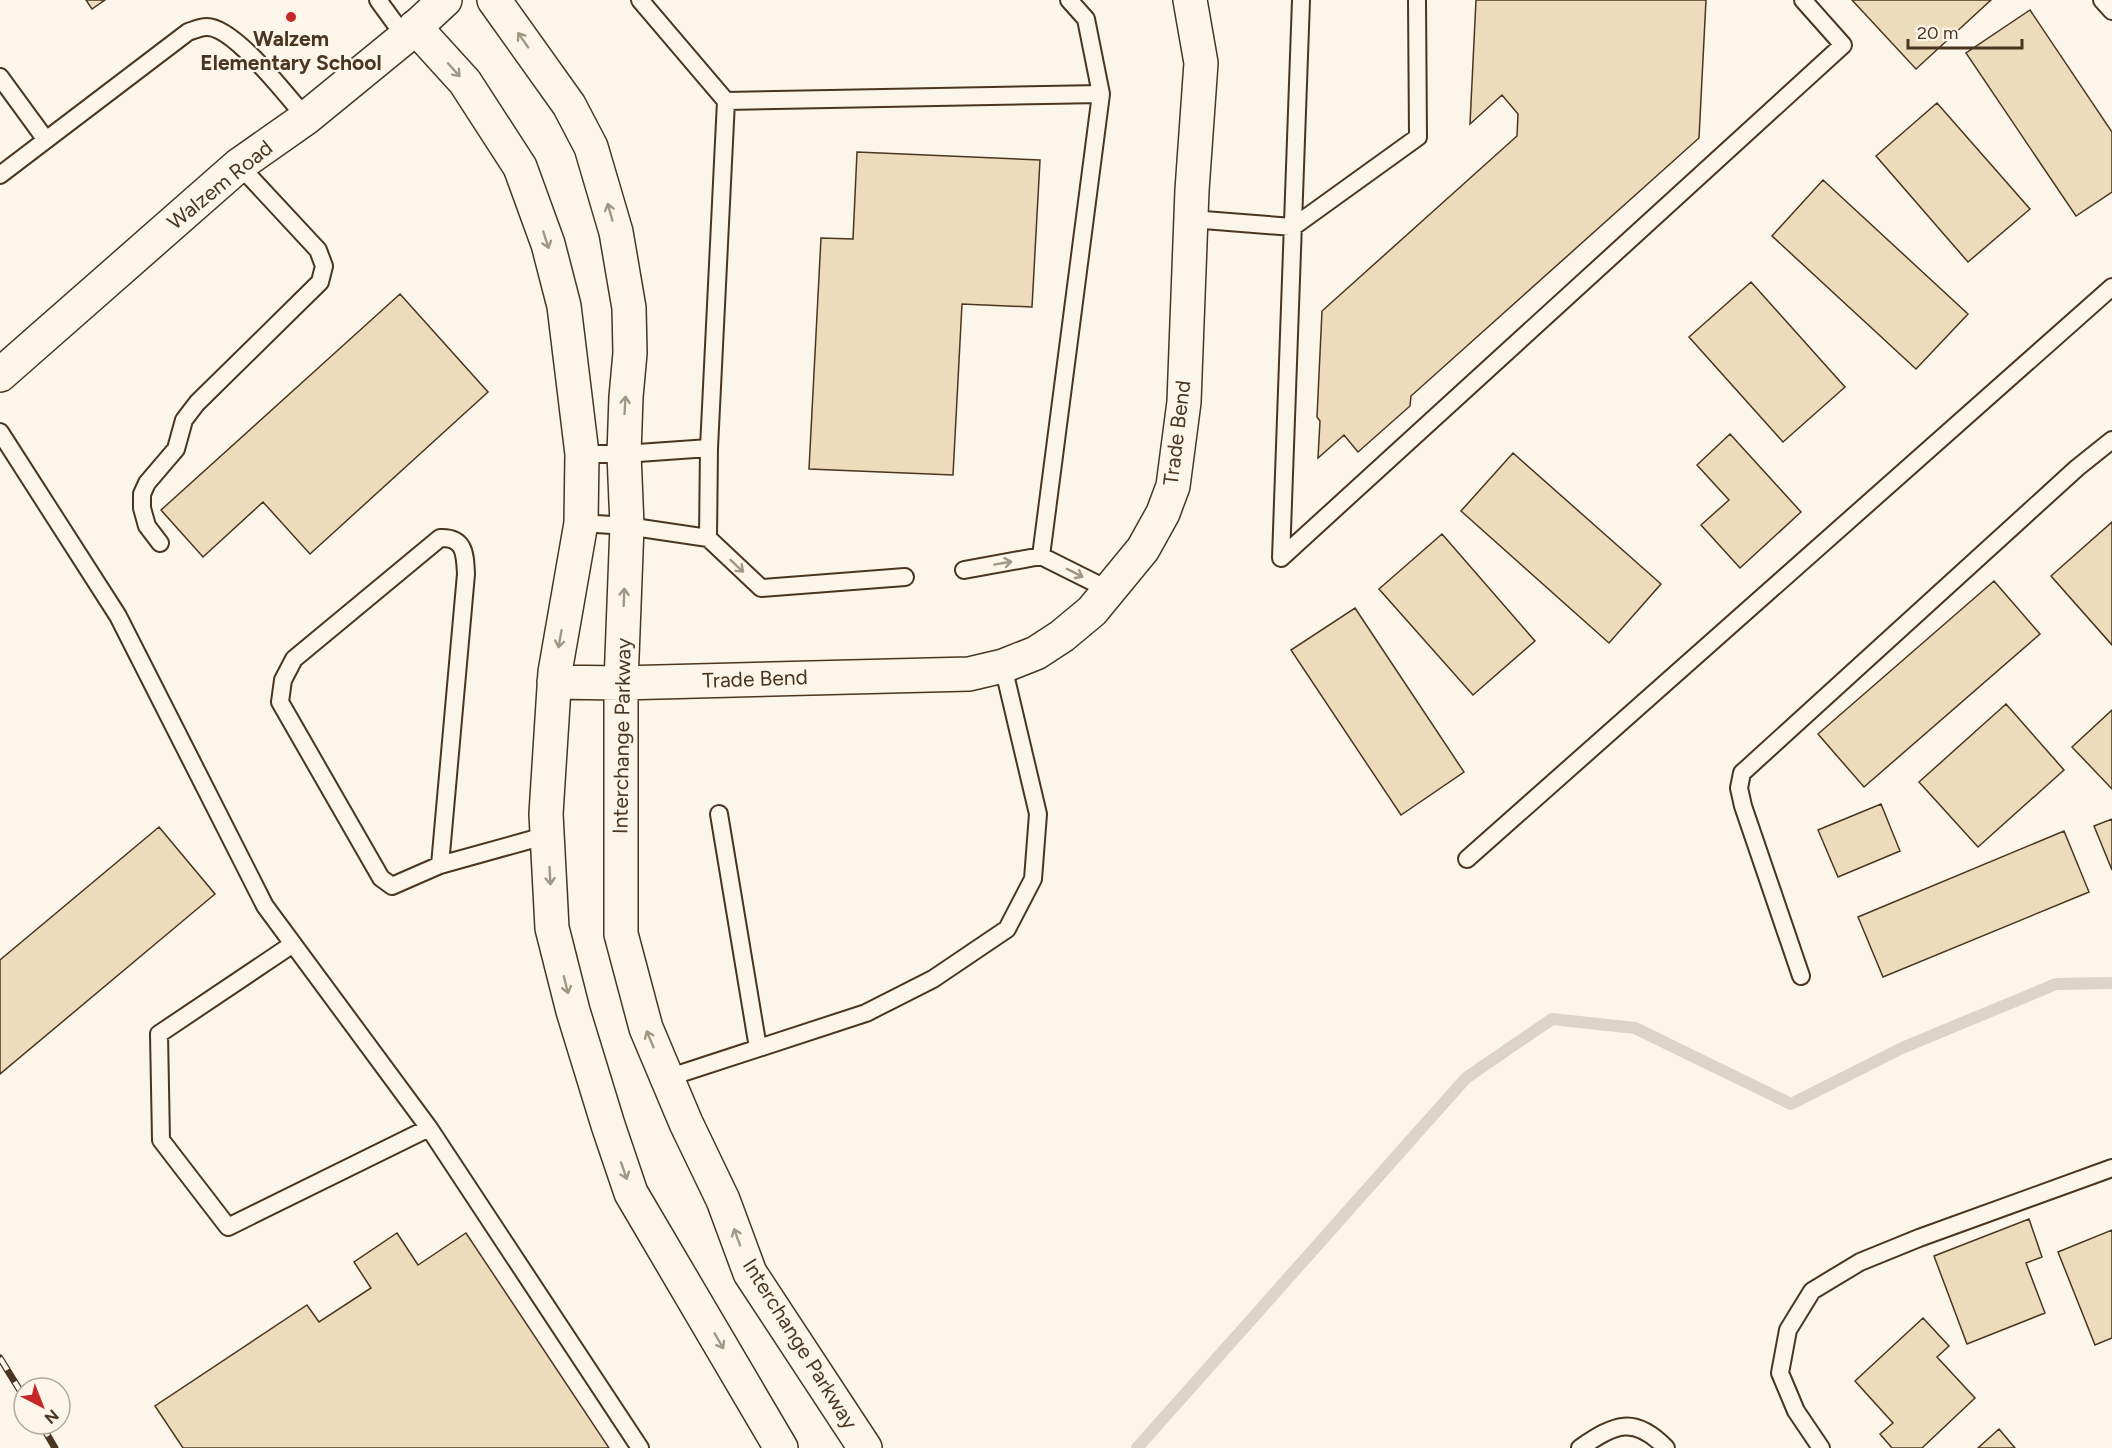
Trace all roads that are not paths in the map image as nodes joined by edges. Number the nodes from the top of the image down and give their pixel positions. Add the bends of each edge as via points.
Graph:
1 (378, 0) edge
2 (445, 0) edge
3 (494, 0) edge
4 (640, 0) edge
5 (1069, 0) edge
6 (1190, 0) edge
7 (1302, 0) edge
8 (1416, 0) edge
9 (1803, 0) edge
10 (2102, 0) edge
11 (2112, 11) edge
12 (410, 32) junction
13 (0, 77) edge
14 (1101, 94) junction
15 (726, 101) junction
16 (306, 118) junction
17 (46, 140) junction
18 (239, 165) junction
19 (0, 176) edge
20 (1191, 219) junction
21 (1293, 228) junction
22 (2112, 286) edge
23 (5, 361) edge
24 (0, 432) edge
25 (2112, 440) edge
26 (709, 448) junction
27 (582, 454) junction
28 (624, 454) junction
29 (581, 523) junction
30 (627, 526) junction
31 (708, 538) junction
32 (160, 543) dead end
33 (1041, 556) junction
34 (964, 570) dead end
35 (905, 577) dead end
36 (1109, 590) junction
37 (1003, 666) junction
38 (554, 682) junction
39 (621, 683) junction
40 (719, 814) dead end
41 (548, 835) junction
42 (1467, 860) dead end
43 (440, 865) junction
44 (293, 944) junction
45 (1801, 976) dead end
46 (758, 1048) junction
47 (667, 1078) junction
48 (429, 1128) junction
49 (2112, 1168) edge
50 (640, 1448) edge
51 (781, 1448) edge
52 (865, 1448) edge
53 (1580, 1448) edge
54 (1666, 1448) edge
55 (1821, 1448) edge

1 - 12 lane
2 - 12 street, Walzem Road
28 -> 3 street, Interchange Parkway via 629,308 616,232 591,147 568,105
4 - 15 lane
5 - 14 lane via 1086,19
6 - 20 street, Trade Bend via 1201,63
7 - 21 lane
8 - 21 lane via 1419,137
9 - 21 lane via 1842,45 1281,558
10 - 11 lane
12 - 16 street, Walzem Road
12 -> 27 street via 465,82 520,167 548,244 564,306
13 - 17 lane
14 - 15 lane
14 - 33 lane
15 - 26 lane
16 - 17 lane via 247,51 227,34 207,26 188,32
16 - 18 street, Walzem Road
17 - 19 lane
18 - 23 street, Walzem Road
18 - 32 lane via 318,250 324,267 320,282 184,420 176,449 142,494 147,526
20 - 21 lane
20 - 36 street, Trade Bend via 1184,402 1173,486 1143,549
22 - 42 lane
24 - 44 lane via 118,616 265,906
25 - 45 lane via 1742,773 1739,788 1743,806
26 - 28 lane
26 - 31 lane
27 - 28 lane
27 - 29 street
28 - 30 street, Interchange Parkway
29 - 30 lane
29 -> 38 street
30 - 31 lane
39 -> 30 street, Interchange Parkway
31 -> 35 lane via 761,588
34 -> 33 lane
33 -> 36 lane
36 - 37 street, Trade Bend via 1062,636 1036,653
37 - 39 street, Trade Bend via 969,674
37 - 46 lane via 1038,814 1033,879 1007,929 933,980 866,1013
38 - 39 street, Trade Bend
38 - 41 street
47 -> 39 street, Interchange Parkway via 646,1028 621,934
40 - 46 lane
41 - 43 lane
41 -> 51 street via 552,928 573,1011 631,1193
43 - 43 lane via 392,886 381,878 280,702 283,680 294,659 440,538 451,538 460,544 466,574
44 - 48 lane
44 - 48 lane via 159,1034 160,1140 228,1227
46 - 47 lane
52 -> 47 street, Interchange Parkway via 750,1273 723,1200
48 - 50 lane
49 - 55 lane via 1860,1262 1812,1291 1788,1330 1780,1373 1796,1411
53 - 54 lane via 1598,1436 1633,1425 1653,1435

